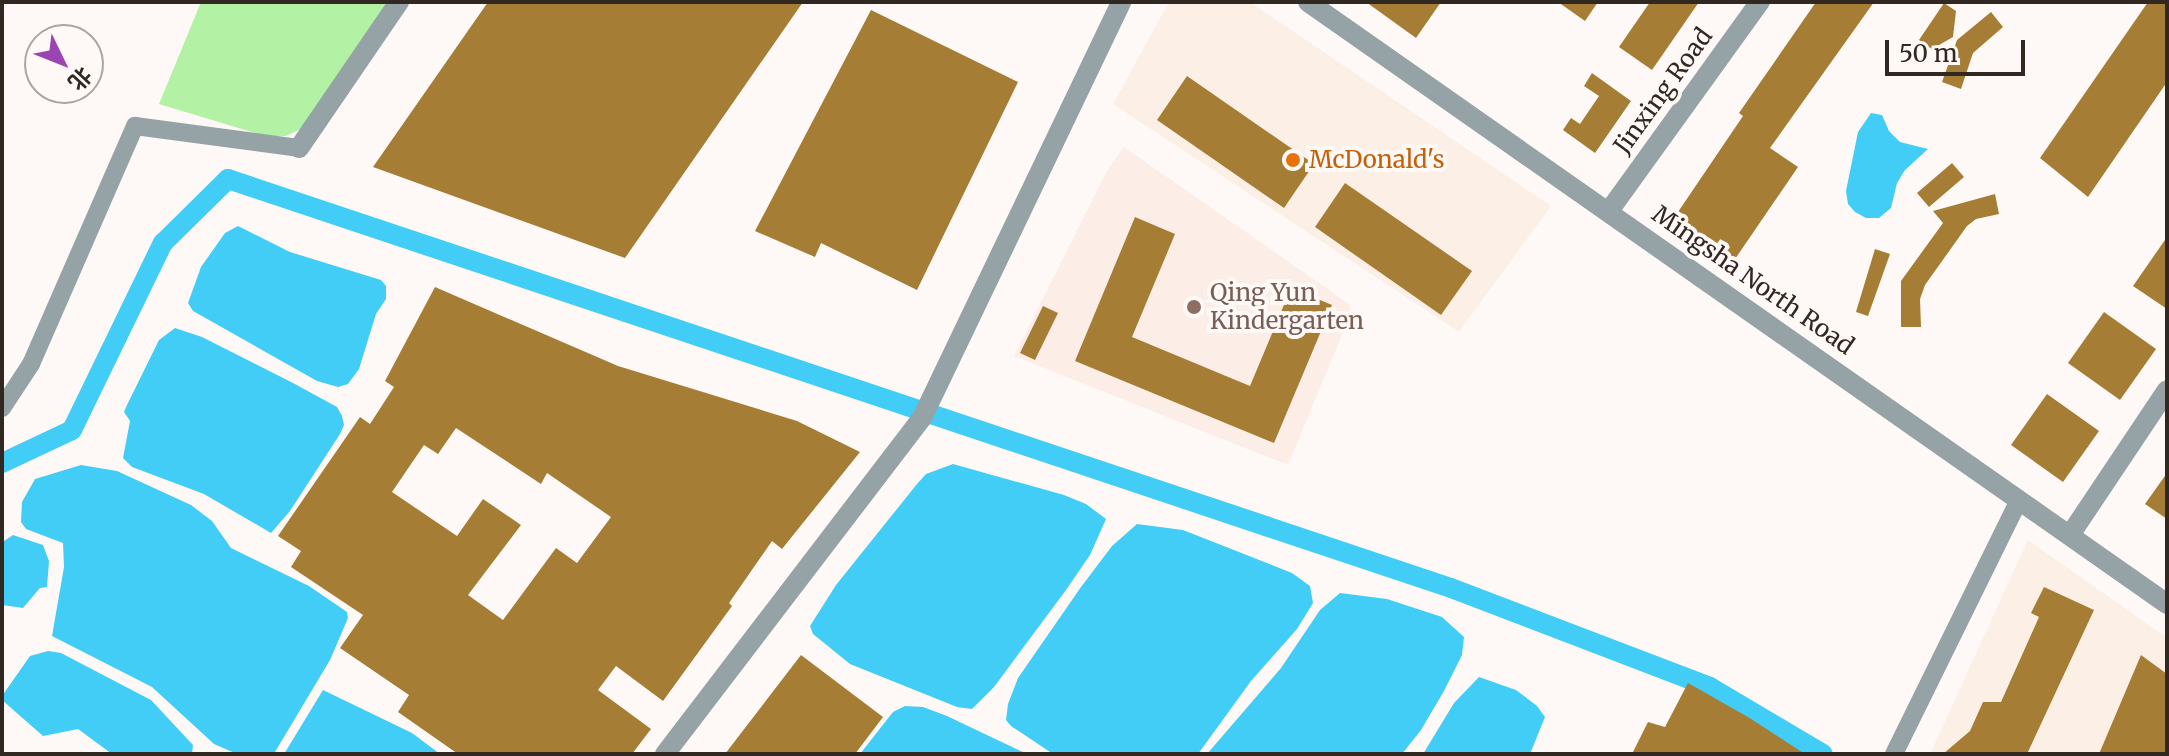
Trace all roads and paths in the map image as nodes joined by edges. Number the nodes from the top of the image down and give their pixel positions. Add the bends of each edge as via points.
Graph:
1 (399, 2) edge
2 (1121, 2) edge
3 (1308, 2) edge
4 (1760, 2) edge
5 (299, 148) joint
6 (1609, 211) junction
7 (2167, 390) edge
8 (2, 408) edge
9 (2019, 500) junction
10 (2070, 535) junction
11 (2167, 604) edge
12 (665, 754) edge
13 (1894, 754) edge

1 - 5 street
2 - 12 street via 926,410
3 - 6 street, Mingsha North Road
4 - 6 street, Jinxing Road
5 - 8 street via 135,126 31,364
6 - 9 street, Mingsha North Road
7 - 10 street
9 - 10 street, Mingsha North Road
9 - 13 street
10 - 11 street, Mingsha North Road

